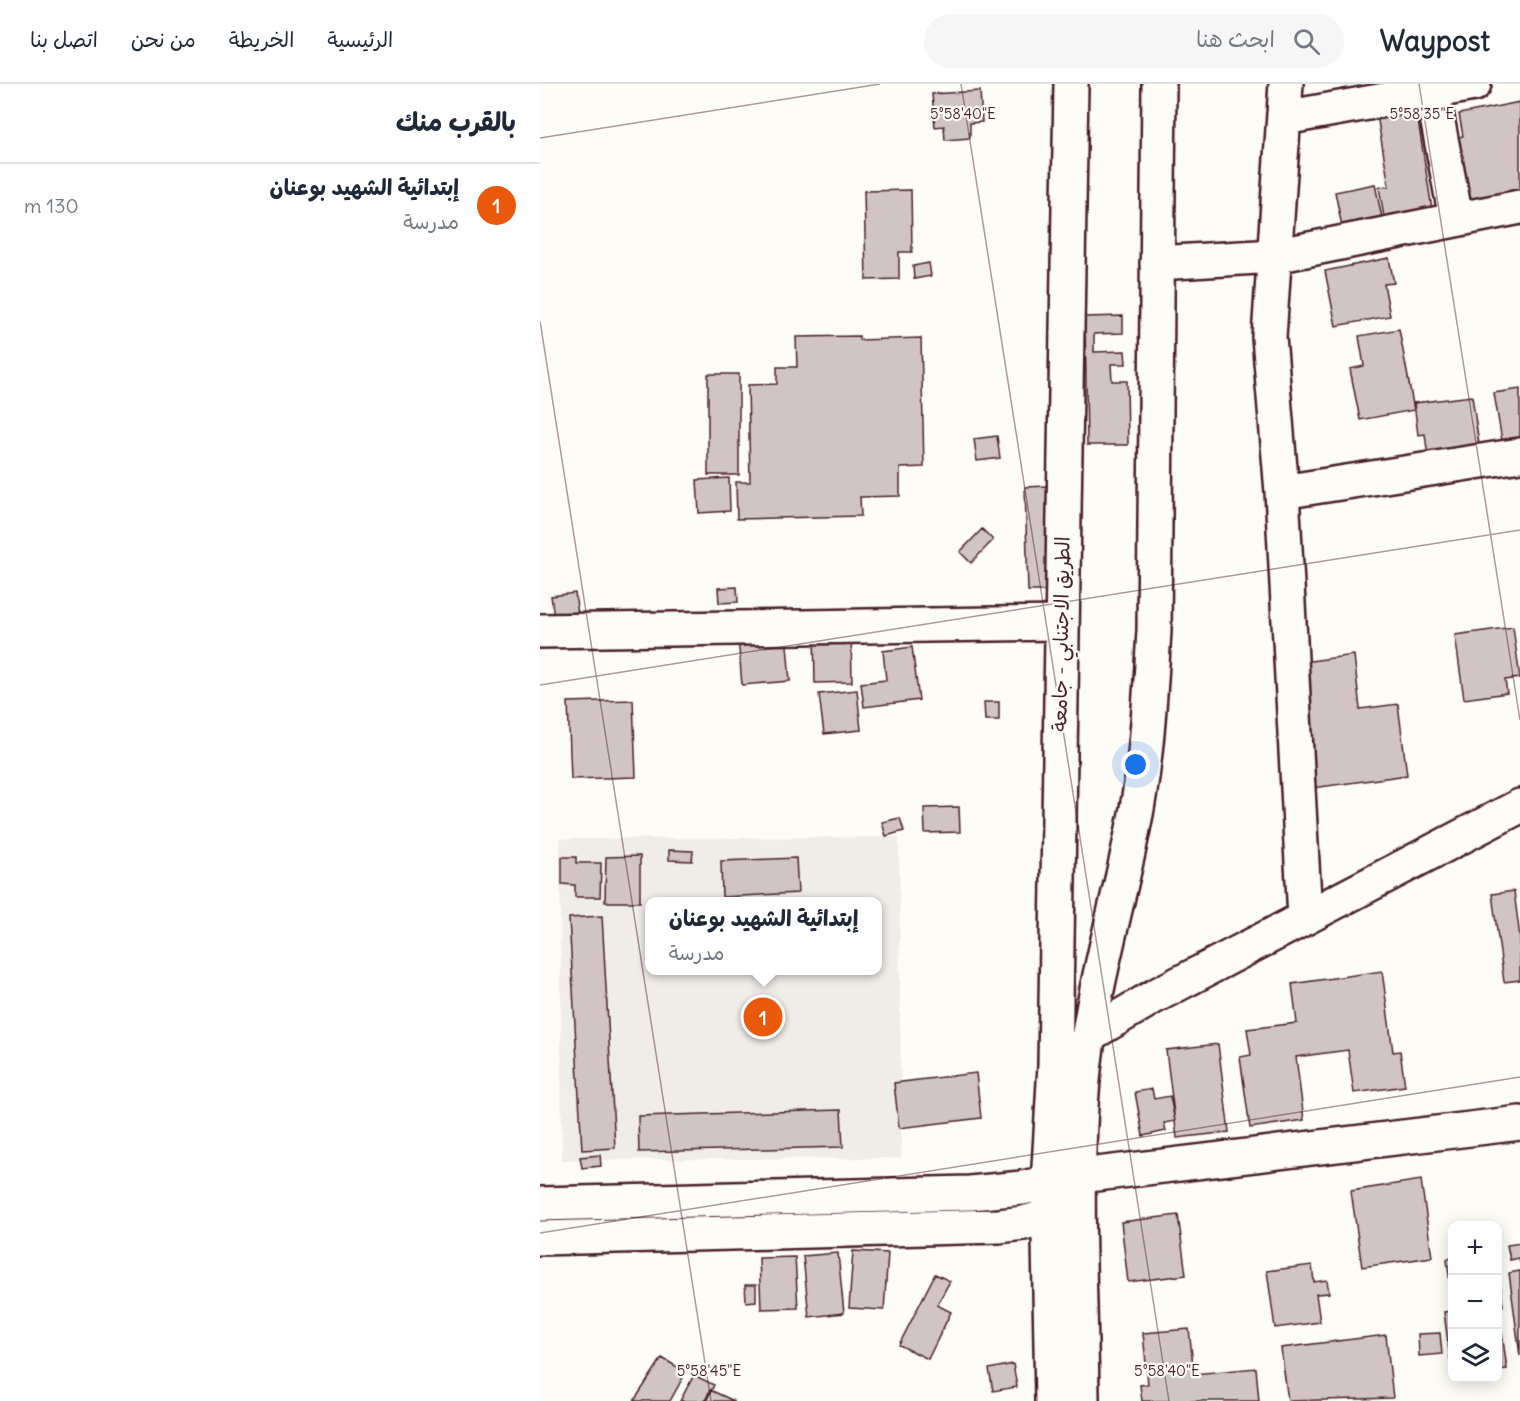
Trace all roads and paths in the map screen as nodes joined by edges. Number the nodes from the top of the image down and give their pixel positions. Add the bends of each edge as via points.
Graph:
1 (1071, 84) edge
2 (1159, 84) edge
3 (1286, 84) edge
4 (1474, 84) edge
5 (1424, 90) edge
6 (1284, 118) junction
7 (1520, 207) edge
8 (1456, 218) junction
9 (1275, 256) junction
10 (1157, 263) junction
11 (1520, 455) edge
12 (1282, 492) junction
13 (1061, 623) junction
14 (540, 631) edge
15 (1520, 806) edge
16 (1305, 918) junction
17 (1089, 1035) junction
18 (1520, 1123) edge
19 (1048, 1184) junction
20 (1080, 1190) junction
21 (540, 1204) edge
22 (1048, 1217) junction
23 (540, 1238) edge
24 (1052, 1401) edge
25 (1082, 1401) edge

1 - 13 main road, الطريق الاجتنابي - جامعة
2 - 10 main road
3 - 6 main road
4 - 5 main road
5 - 6 main road
5 - 8 main road
6 - 9 main road
7 - 8 main road
8 - 9 main road
9 - 10 main road
9 - 12 main road via 1269,337
10 - 17 main road via 1154,631 1149,708 1134,827
11 - 12 main road
12 - 16 main road
13 - 14 main road
13 - 19 main road, الطريق الاجتنابي - جامعة via 1054,1065
15 - 16 main road
16 - 17 main road
17 - 20 main road
18 - 20 main road
19 - 20 main road
19 - 21 main road via 970,1193
19 - 22 main road, الطريق الاجتنابي - جامعة
20 - 22 main road
20 - 25 main road
22 - 23 main road via 999,1226
22 - 24 main road, الطريق الاجتنابي - جامعة

